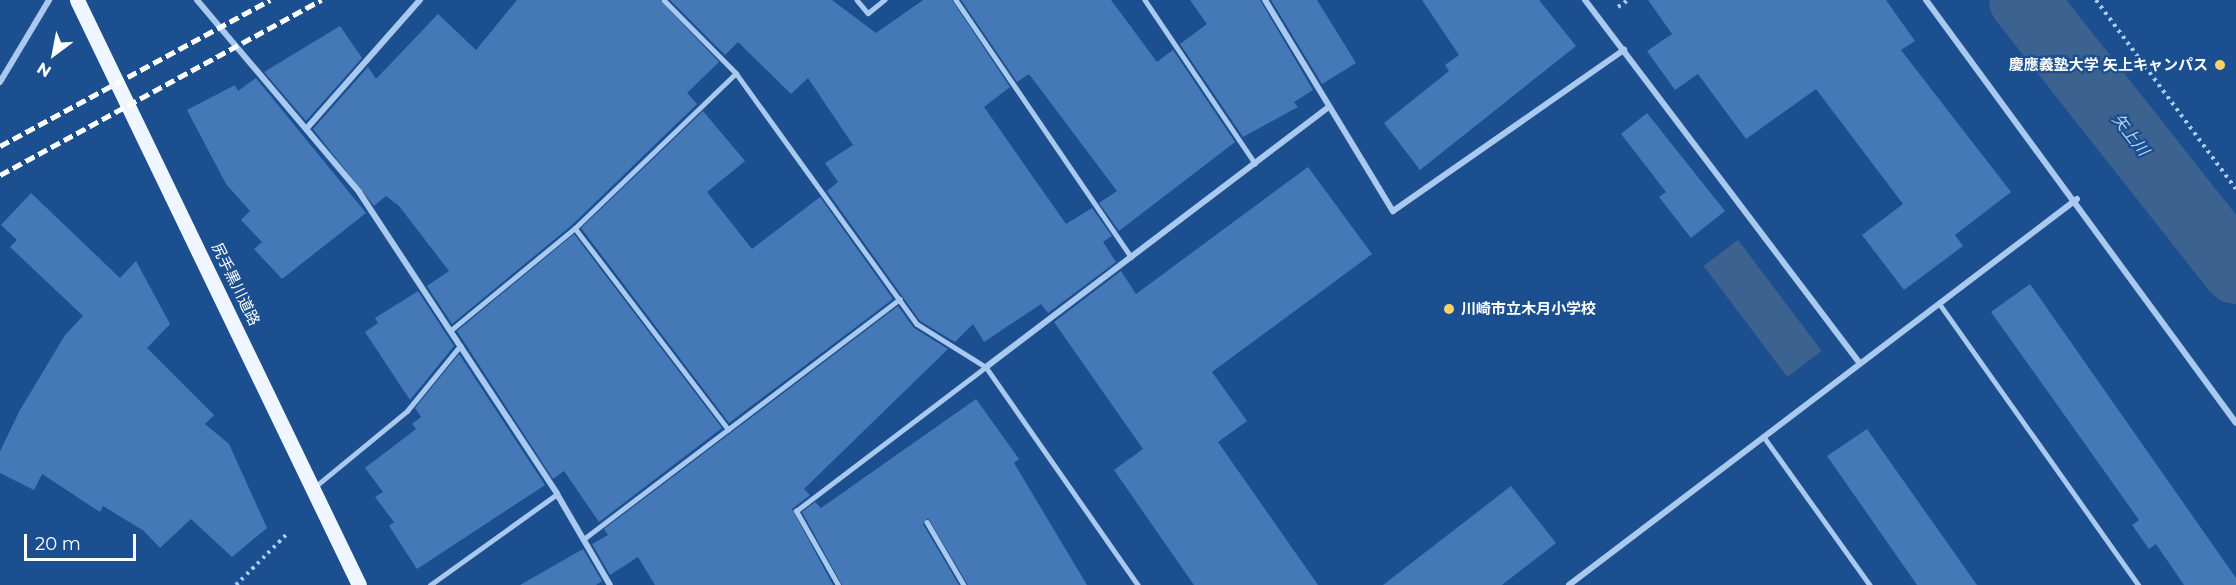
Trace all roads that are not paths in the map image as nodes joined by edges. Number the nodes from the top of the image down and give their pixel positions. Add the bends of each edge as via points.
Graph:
1 (49, 0) edge
2 (77, 0) edge
3 (196, 0) edge
4 (420, 0) edge
5 (664, 0) edge
6 (857, 0) edge
7 (884, 0) edge
8 (956, 0) edge
9 (1145, 0) edge
10 (1264, 0) edge
11 (1585, 0) edge
12 (1926, 0) edge
13 (1624, 50) junction
14 (736, 73) junction
15 (0, 82) edge
16 (1329, 107) junction
17 (307, 128) junction
18 (1255, 163) junction
19 (2077, 199) junction
20 (575, 228) junction
21 (1131, 257) junction
22 (900, 299) junction
23 (1939, 303) junction
24 (450, 331) junction
25 (460, 346) junction
26 (1860, 363) junction
27 (986, 367) junction
28 (2236, 423) edge
29 (728, 429) junction
30 (1764, 437) junction
31 (314, 488) junction
32 (557, 494) junction
33 (927, 522) dead end
34 (585, 538) junction
35 (359, 585) edge
36 (430, 585) edge
37 (610, 585) edge
38 (838, 585) edge
39 (964, 585) edge
40 (1138, 585) edge
41 (1569, 585) edge
42 (1870, 585) edge
43 (2139, 585) edge

1 - 15 street
2 - 31 main road, 尻手黒川道路
3 - 17 street
4 - 17 street
5 - 14 lane
6 - 7 lane via 868,13
8 - 21 lane
9 - 18 lane
10 - 16 street
11 - 13 street
12 - 19 street
13 - 16 street via 1393,212
13 - 26 street
14 - 20 lane
14 - 22 lane
16 - 18 street
17 - 24 street via 359,192
18 - 21 street
19 - 23 street
19 - 28 street
20 - 24 lane
20 - 29 lane
21 - 27 street
22 - 27 lane via 917,324
22 - 29 lane
23 - 26 street
23 - 43 lane
24 - 25 street
25 - 31 lane via 407,411
25 - 32 street
26 - 30 street
27 - 38 lane via 796,511
27 - 40 lane
29 - 34 lane
30 - 41 street
30 - 42 lane
31 - 35 main road, 尻手黒川道路
32 - 34 street
32 - 36 lane
33 - 39 lane
34 - 37 street

